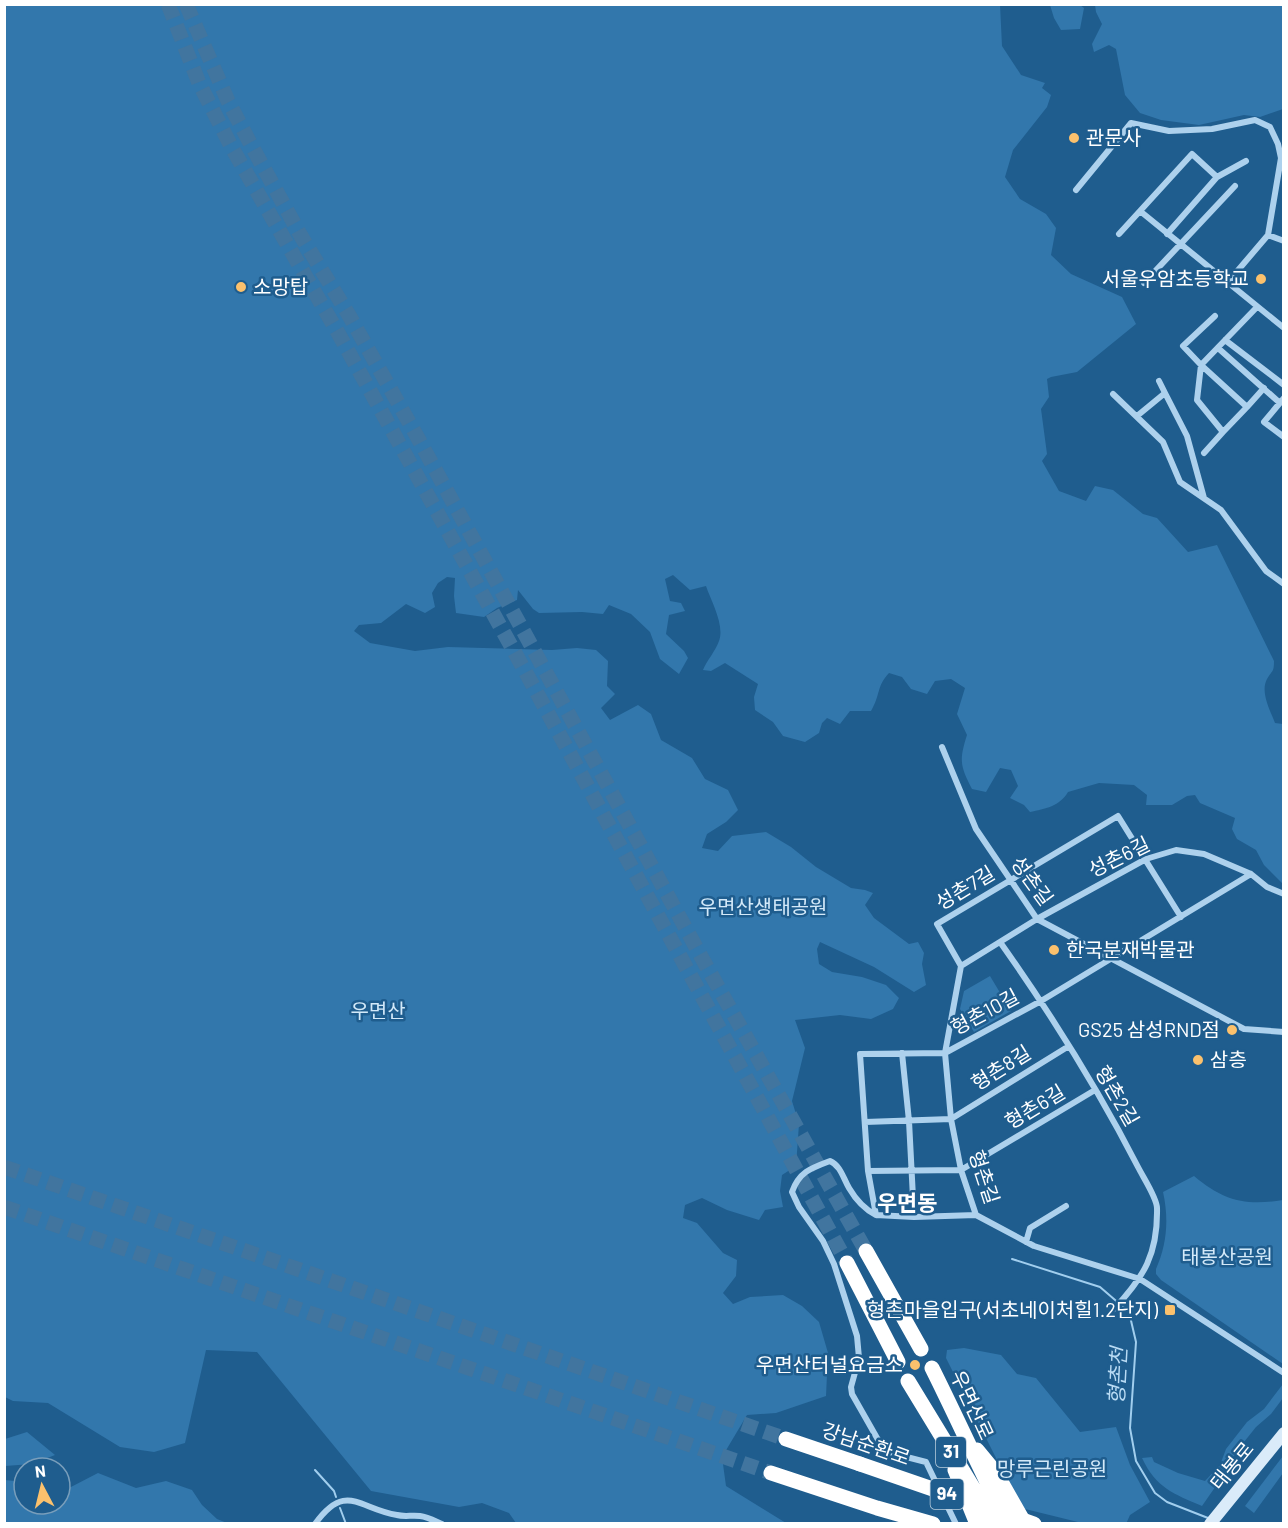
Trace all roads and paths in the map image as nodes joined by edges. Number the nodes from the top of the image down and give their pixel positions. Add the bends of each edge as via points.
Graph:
1 (1282, 158) edge
2 (1246, 161) dead end
3 (1217, 177) junction
4 (1235, 186) dead end
5 (1076, 190) dead end
6 (1140, 211) junction
7 (1119, 234) dead end
8 (1167, 234) junction
9 (1268, 235) junction
10 (1284, 241) edge
11 (1179, 243) junction
12 (1228, 282) junction
13 (1144, 283) dead end
14 (1257, 307) junction
15 (1215, 316) dead end
16 (1284, 328) edge
17 (1225, 340) junction
18 (1218, 348) junction
19 (1201, 365) junction
20 (1159, 381) dead end
21 (1284, 386) edge
22 (1264, 388) junction
23 (1113, 393) dead end
24 (1165, 393) junction
25 (1282, 400) edge
26 (1247, 407) junction
27 (1137, 416) junction
28 (1223, 432) junction
29 (1284, 437) edge
30 (1204, 453) dead end
31 (1204, 498) junction
32 (1284, 584) edge
33 (942, 747) dead end
34 (1146, 859) junction
35 (1251, 874) junction
36 (1010, 880) junction
37 (1284, 894) edge
38 (1181, 917) junction
39 (1037, 919) junction
40 (1000, 942) junction
41 (1111, 959) junction
42 (962, 966) junction
43 (1041, 1001) junction
44 (1284, 1032) edge
45 (1068, 1046) junction
46 (902, 1053) junction
47 (945, 1053) junction
48 (1095, 1090) junction
49 (951, 1119) junction
50 (909, 1121) junction
51 (865, 1122) junction
52 (961, 1170) junction
53 (868, 1171) junction
54 (912, 1171) junction
55 (1066, 1206) dead end
56 (876, 1215) junction
57 (976, 1215) junction
58 (914, 1217) junction
59 (1026, 1242) junction
60 (866, 1251) tunnel mouth
61 (847, 1263) tunnel mouth
62 (1140, 1279) junction
63 (1114, 1309) dead end
64 (921, 1349) dead end
65 (898, 1362) dead end
66 (932, 1368) dead end
67 (1284, 1373) edge
68 (908, 1381) dead end
69 (1284, 1433) edge
70 (966, 1436) junction
71 (786, 1439) tunnel mouth
72 (947, 1445) junction
73 (771, 1473) tunnel mouth
74 (315, 1524) edge
75 (442, 1524) edge
76 (933, 1524) edge
77 (956, 1524) edge
78 (977, 1524) edge
79 (992, 1524) edge
80 (1008, 1524) edge
81 (1025, 1524) edge
82 (1034, 1524) edge
83 (1210, 1524) edge

1 - 5 street via 1270,127 1255,120 1212,129 1169,131 1131,123
1 - 9 street
2 - 3 street
3 - 6 street via 1192,154
3 - 8 street
4 - 11 street
6 - 7 street
6 - 8 street
8 - 11 street
9 - 10 street
9 - 12 street
11 - 12 street
11 - 13 street
12 - 14 street
14 - 16 street
14 - 17 street
15 - 19 street via 1183,346
17 - 18 street
17 - 21 street
18 - 19 street
18 - 22 street
19 - 26 street
19 - 28 street via 1197,400
20 - 24 street
22 - 25 street
22 - 26 street
23 - 27 street
24 - 27 street
24 - 31 street via 1186,436
25 - 29 street via 1264,422
26 - 28 street
27 - 31 street via 1163,442 1180,482
28 - 30 street
31 - 32 street via 1221,510 1266,571
33 - 36 street, 성촌길 via 976,828
34 - 35 street, 성촌6길 via 1176,850 1204,854
34 - 36 street, 성촌7길 via 1118,816
34 - 38 street
34 - 39 street, 성촌6길
35 - 37 street, 성촌6길
35 - 38 street, 형촌10길
36 - 39 street, 성촌길
36 - 42 street, 성촌7길 via 937,924
38 - 41 street, 형촌10길
39 - 40 street
39 - 41 street, 성촌길
40 - 42 street
40 - 43 street, 형촌2길
41 - 43 street, 형촌10길
41 - 44 street, 성촌길 via 1244,1029
42 - 47 street, 형촌길
43 - 45 street, 형촌2길
43 - 47 street, 형촌10길
45 - 48 street, 형촌2길
45 - 49 street, 형촌8길
46 - 47 street
46 - 50 street
46 - 51 street via 860,1054
47 - 49 street, 형촌길
48 - 52 street, 형촌6길
48 - 62 street, 형촌2길 via 1158,1205 1153,1250
49 - 50 street
49 - 52 street, 형촌길
50 - 51 street
50 - 54 street
51 - 53 street
52 - 54 street
52 - 57 street, 형촌길
53 - 54 street
53 - 56 street
54 - 58 street
55 - 59 street via 1030,1228
56 - 58 street
56 - 77 street via 864,1209 837,1165 830,1161 797,1179 792,1192 827,1248 857,1336 859,1358 852,1394 881,1445 891,1453 926,1462
57 - 58 street
57 - 59 street, 형촌길
59 - 62 street, 형촌길
60 - 64 highway
61 - 65 highway
62 - 63 street, 형촌2길
62 - 67 street, 형촌길
66 - 70 highway, 우면산로 / 31
68 - 72 highway, 우면산로 / 31
69 - 83 street, 태봉로
70 - 80 highway, 우면산로 / 31
70 - 81 highway via 996,1473
71 - 82 highway, 강남순환로 / 94, bridge
72 - 78 highway
72 - 79 highway, 우면산로 / 31
73 - 76 highway, 94
74 - 75 street via 326,1509 340,1501 359,1501 397,1515 423,1516

